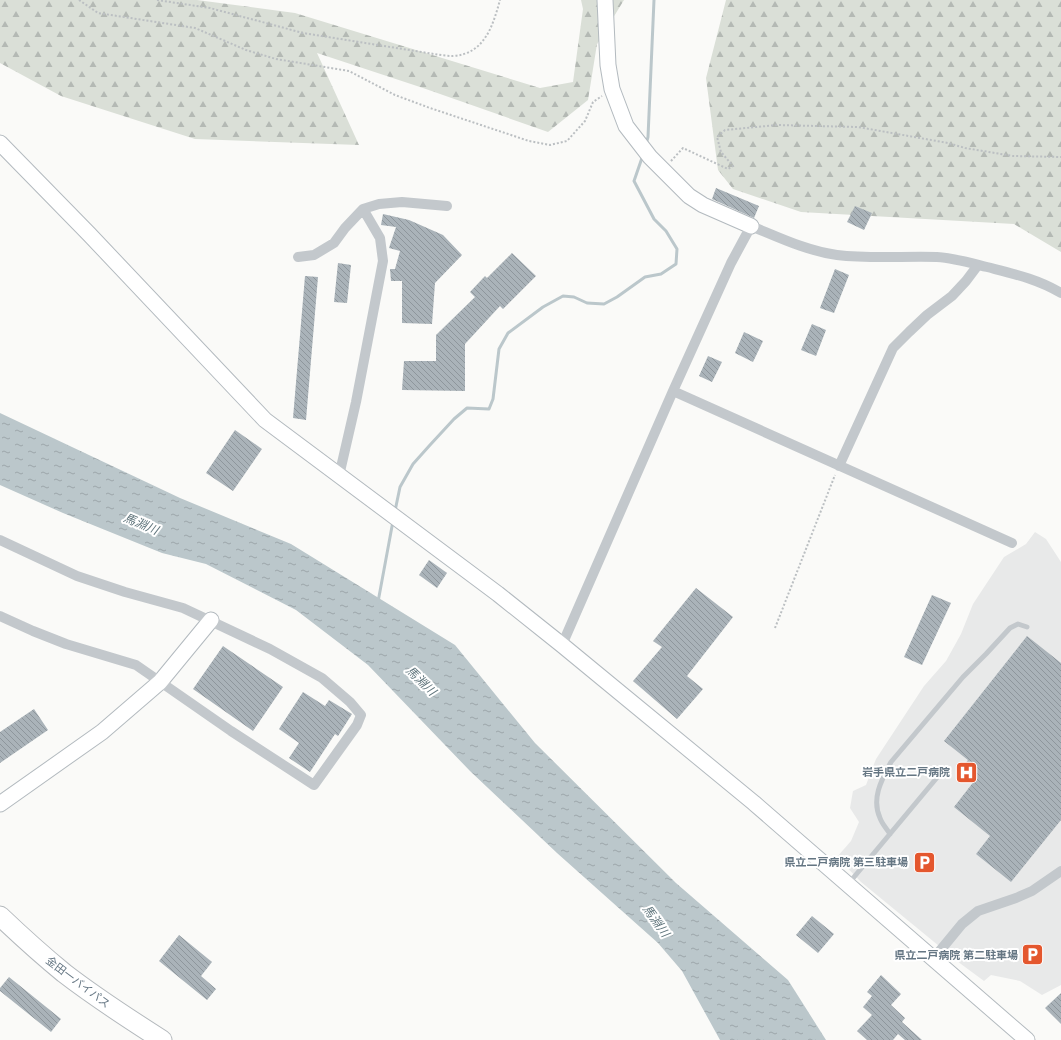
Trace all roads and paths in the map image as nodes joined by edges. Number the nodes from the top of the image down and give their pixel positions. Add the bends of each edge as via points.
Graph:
1 (78, 0) edge
2 (157, 0) edge
3 (500, 0) edge
4 (605, 0) edge
5 (612, 89) junction
6 (0, 143) edge
7 (1061, 156) edge
8 (663, 171) junction
9 (447, 206) dead end
10 (363, 209) junction
11 (751, 226) junction
12 (298, 257) dead end
13 (978, 265) junction
14 (1061, 293) edge
15 (674, 391) junction
16 (839, 466) junction
17 (339, 476) junction
18 (0, 540) edge
19 (1012, 543) dead end
20 (0, 616) edge
21 (210, 620) junction
22 (1027, 627) dead end
23 (775, 628) dead end
24 (562, 645) junction
25 (160, 682) junction
26 (945, 768) dead end
27 (0, 804) edge
28 (890, 834) junction
29 (1061, 871) edge
30 (848, 884) junction
31 (0, 916) edge
32 (934, 958) junction
33 (162, 1040) edge
34 (1027, 1040) edge

1 - 5 path via 98,13 195,28 246,50 276,59 349,71 430,108 529,141 550,145 567,141 585,121 593,102
2 - 3 path via 216,10 303,33 454,56 470,52 488,35 494,24
4 - 5 street via 608,65
5 - 8 street via 626,126
6 - 17 street via 265,420
7 - 8 path via 1013,156 858,127 778,125 725,130 717,137 721,152 733,166 728,169 683,148
8 - 11 street via 703,205
9 - 10 street via 402,202 379,204
10 - 12 street via 334,243 314,255
10 - 17 street via 380,238 383,261
11 - 13 street via 814,250 836,254 951,258
11 - 15 street via 731,263
13 - 14 street via 1045,284
13 - 16 street via 952,296 927,315 893,348
15 - 16 street
15 - 24 street
16 - 19 street
16 - 23 path
17 - 24 street via 402,521
18 - 21 street via 77,576 183,608
20 - 25 street via 66,644 136,665
21 - 25 street
21 - 25 street via 322,678 361,715 357,725 314,785
22 - 28 lane via 1018,624 1005,632 891,762 878,790 877,805 880,818
24 - 30 street
25 - 27 street via 102,732
26 - 28 lane
28 - 30 lane
29 - 32 street via 1032,891 978,911 962,924
30 - 32 street
31 - 33 highway, 金田一バイパス via 65,974
32 - 34 street

